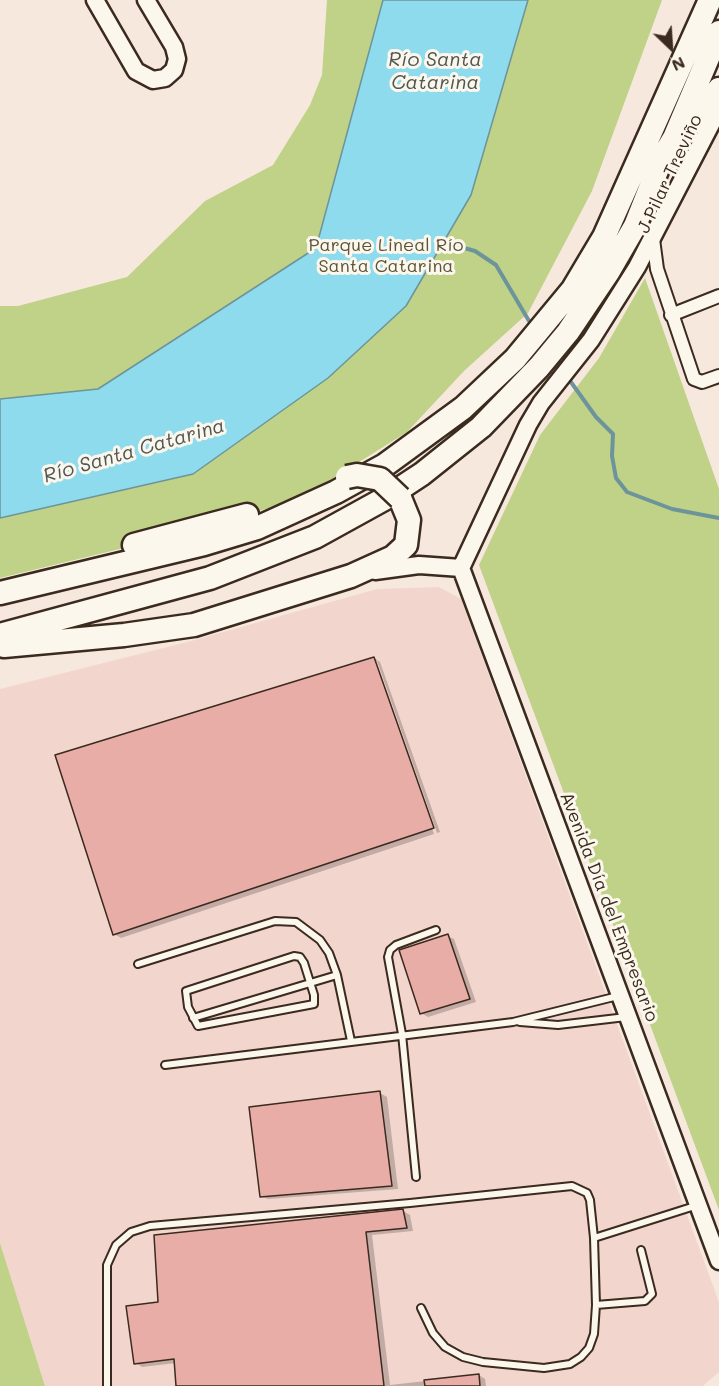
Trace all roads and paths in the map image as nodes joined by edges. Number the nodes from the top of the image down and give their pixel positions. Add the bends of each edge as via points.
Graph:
1 (95, 0) edge
2 (146, 0) edge
3 (710, 0) edge
4 (719, 32) edge
5 (719, 89) edge
6 (719, 110) edge
7 (674, 138) junction
8 (653, 245) junction
9 (719, 296) edge
10 (671, 315) junction
11 (719, 376) edge
12 (461, 568) junction
13 (351, 576) junction
14 (4, 592) edge
15 (0, 635) edge
16 (0, 646) edge
17 (436, 930) dead end
18 (138, 964) dead end
19 (337, 975) junction
20 (310, 982) junction
21 (621, 996) junction
22 (630, 1016) junction
23 (193, 1018) junction
24 (513, 1022) junction
25 (402, 1034) junction
26 (351, 1041) junction
27 (165, 1065) dead end
28 (416, 1177) dead end
29 (698, 1205) junction
30 (594, 1239) junction
31 (641, 1250) dead end
32 (719, 1261) edge
33 (596, 1305) junction
34 (421, 1308) dead end
35 (107, 1386) edge

1 - 2 street via 136,70 153,80 165,78 174,70 177,59
3 - 14 highway via 604,237 573,290 515,359 463,408 385,465 257,528
4 - 7 highway
5 - 7 highway via 697,118
6 - 8 street
7 - 15 highway via 635,226 567,332 504,406 422,474 315,537 259,561
8 - 10 street
8 - 12 street via 591,340 531,419
9 - 10 street
10 - 11 street via 694,380 702,382
12 - 13 street via 419,566
12 - 21 street, Avenida Día del Empresario
13 - 14 highway, bridge via 393,557 406,543 409,518 395,491 370,476 347,477 244,516 45,567
13 - 16 highway via 194,625
17 - 25 lane via 396,945 387,957
18 - 19 lane via 275,921 296,922 320,940
19 - 20 lane
19 - 26 lane
20 - 23 lane
20 - 23 lane via 315,1000 310,1006 201,1027
20 - 23 lane via 300,957 285,958 186,991
21 - 22 street, Avenida Día del Empresario
21 - 24 lane
22 - 24 lane via 558,1025
22 - 29 street, Avenida Día del Empresario
24 - 25 lane
25 - 26 lane
25 - 28 lane
26 - 27 lane
29 - 30 lane
29 - 32 street, Avenida Día del Empresario
30 - 33 lane
30 - 35 lane via 590,1200 587,1193 572,1186 139,1229 123,1236 107,1265
31 - 33 lane via 652,1294 645,1301
33 - 34 lane via 589,1348 570,1364 544,1368 463,1357 433,1333

